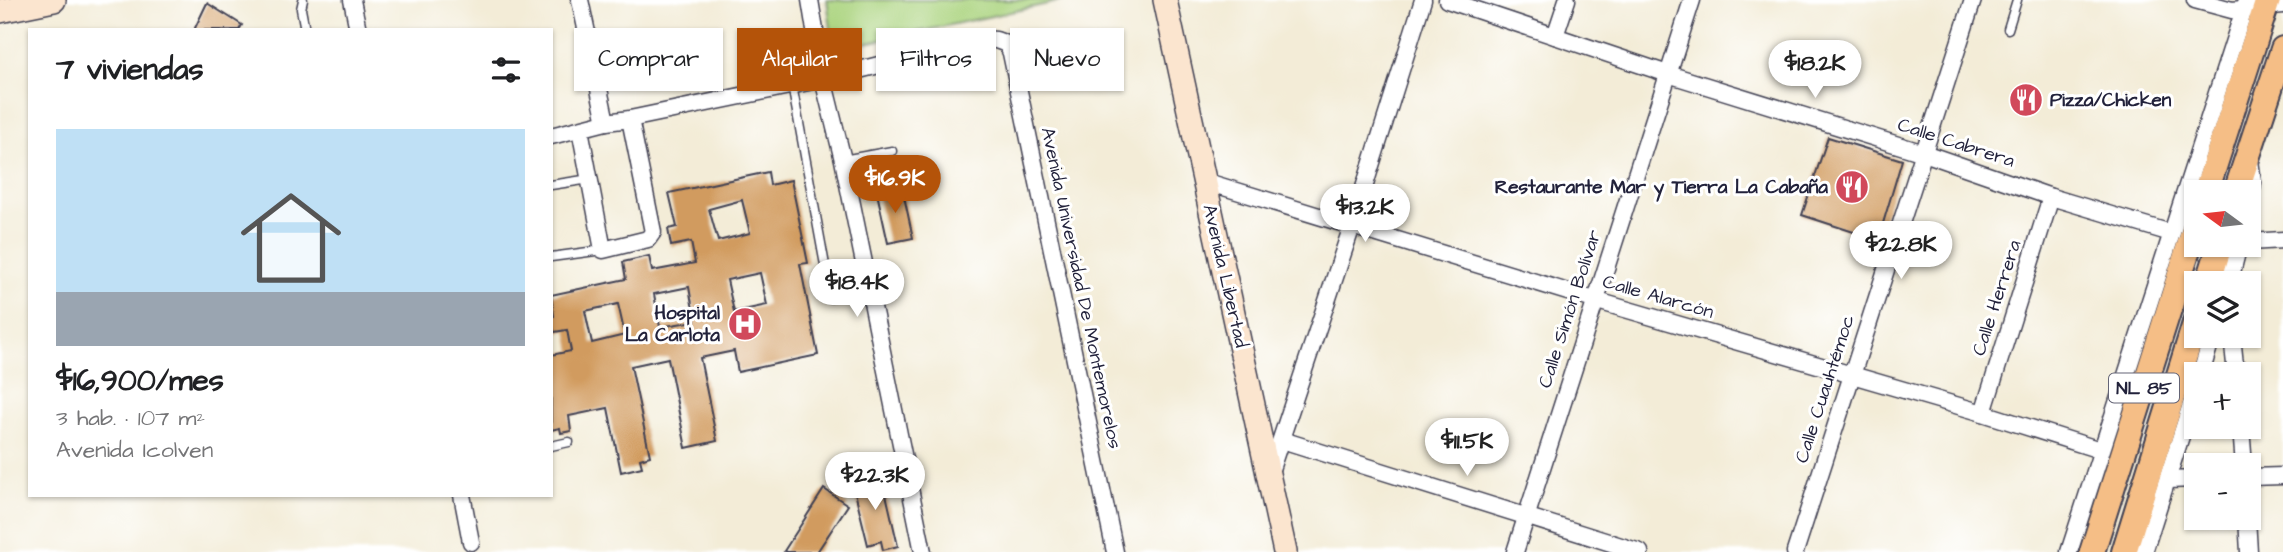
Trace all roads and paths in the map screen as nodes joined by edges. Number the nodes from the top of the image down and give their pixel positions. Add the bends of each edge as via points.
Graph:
1 (54, 0) edge
2 (303, 0) edge
3 (352, 0) edge
4 (580, 0) edge
5 (810, 0) edge
6 (1165, 0) edge
7 (1423, 0) edge
8 (1447, 0) edge
9 (1567, 0) edge
10 (1692, 0) edge
11 (1973, 0) edge
12 (2017, 0) edge
13 (2194, 0) edge
14 (2261, 5) edge
15 (0, 11) edge
16 (305, 28) edge
17 (358, 28) edge
18 (814, 28) edge
19 (2008, 29) dead end
20 (1555, 36) junction
21 (2283, 49) edge
22 (862, 69) edge
23 (1668, 74) junction
24 (763, 91) edge
25 (793, 91) edge
26 (825, 91) edge
27 (630, 119) junction
28 (606, 122) junction
29 (580, 129) junction
30 (553, 136) edge
31 (892, 151) dead end
32 (2249, 152) junction
33 (1924, 153) junction
34 (843, 160) junction
35 (590, 179) junction
36 (2210, 180) edge
37 (2240, 180) edge
38 (2253, 180) edge
39 (1204, 181) junction
40 (553, 185) edge
41 (2051, 197) junction
42 (1352, 226) junction
43 (2171, 233) junction
44 (2283, 240) edge
45 (2261, 241) edge
46 (603, 250) junction
47 (553, 257) edge
48 (2186, 257) edge
49 (831, 298) dead end
50 (1594, 300) junction
51 (2187, 348) edge
52 (1851, 374) junction
53 (1983, 413) junction
54 (2184, 428) edge
55 (1282, 440) junction
56 (569, 442) dead end
57 (553, 446) edge
58 (2101, 450) junction
59 (1269, 475) junction
60 (2283, 476) edge
61 (2261, 477) edge
62 (2184, 479) edge
63 (2168, 480) junction
64 (462, 497) edge
65 (1527, 516) junction
66 (2248, 530) edge
67 (471, 542) dead end
68 (923, 552) edge
69 (1115, 552) edge
70 (1285, 552) edge
71 (1515, 552) edge
72 (1640, 552) edge
73 (1795, 552) edge
74 (2069, 552) edge
75 (2092, 552) edge
76 (2124, 552) edge
77 (2144, 552) edge
78 (2249, 552) edge

1 - 15 street
2 - 16 lane
3 - 17 street
4 - 28 street
5 - 18 street
6 - 39 street, Avenida Libertad
7 - 42 street
8 - 20 street, Calle Cabrera
9 - 20 street
10 - 23 street, Calle Simón Bolívar
11 - 33 street, Calle Cuauhtémoc
12 - 19 lane
13 - 14 street via 2220,8
14 - 36 main road
14 - 43 street
20 - 23 street, Calle Cabrera
21 - 32 main road
22 - 69 street, Avenida Universidad De Montemorelos via 983,39 1007,44
23 - 33 street, Calle Cabrera
23 - 50 street, Calle Simón Bolívar
24 - 27 street
25 - 49 lane
26 - 34 street
27 - 28 street
27 - 46 street via 653,232 648,239
28 - 29 street
29 - 30 street
29 - 35 street
31 - 34 lane
32 - 37 main road
32 - 38 street
33 - 41 street, Calle Cabrera
33 - 52 street, Calle Cuauhtémoc
34 - 68 street
35 - 40 lane
35 - 46 street
39 - 42 street, Calle Alarcón
39 - 59 street, Avenida Libertad
41 - 43 street, Calle Cabrera
41 - 53 street, Calle Herrera
42 - 50 street, Calle Alarcón
42 - 55 street
43 - 58 street
44 - 45 street
46 - 47 lane
48 - 75 main road, NL 85
50 - 52 street, Calle Alarcón
50 - 65 street, Calle Simón Bolívar
51 - 76 main road, NL 85
52 - 53 street, Calle Alarcón
52 - 73 street, Calle Cuauhtémoc
53 - 58 street, Calle Alarcón
54 - 63 street
55 - 59 street
55 - 65 street
56 - 57 lane
58 - 74 street
59 - 70 street, Avenida Libertad
60 - 61 street
62 - 63 street
63 - 77 street
64 - 67 street
65 - 71 street, Calle Simón Bolívar
65 - 72 street
66 - 78 street

